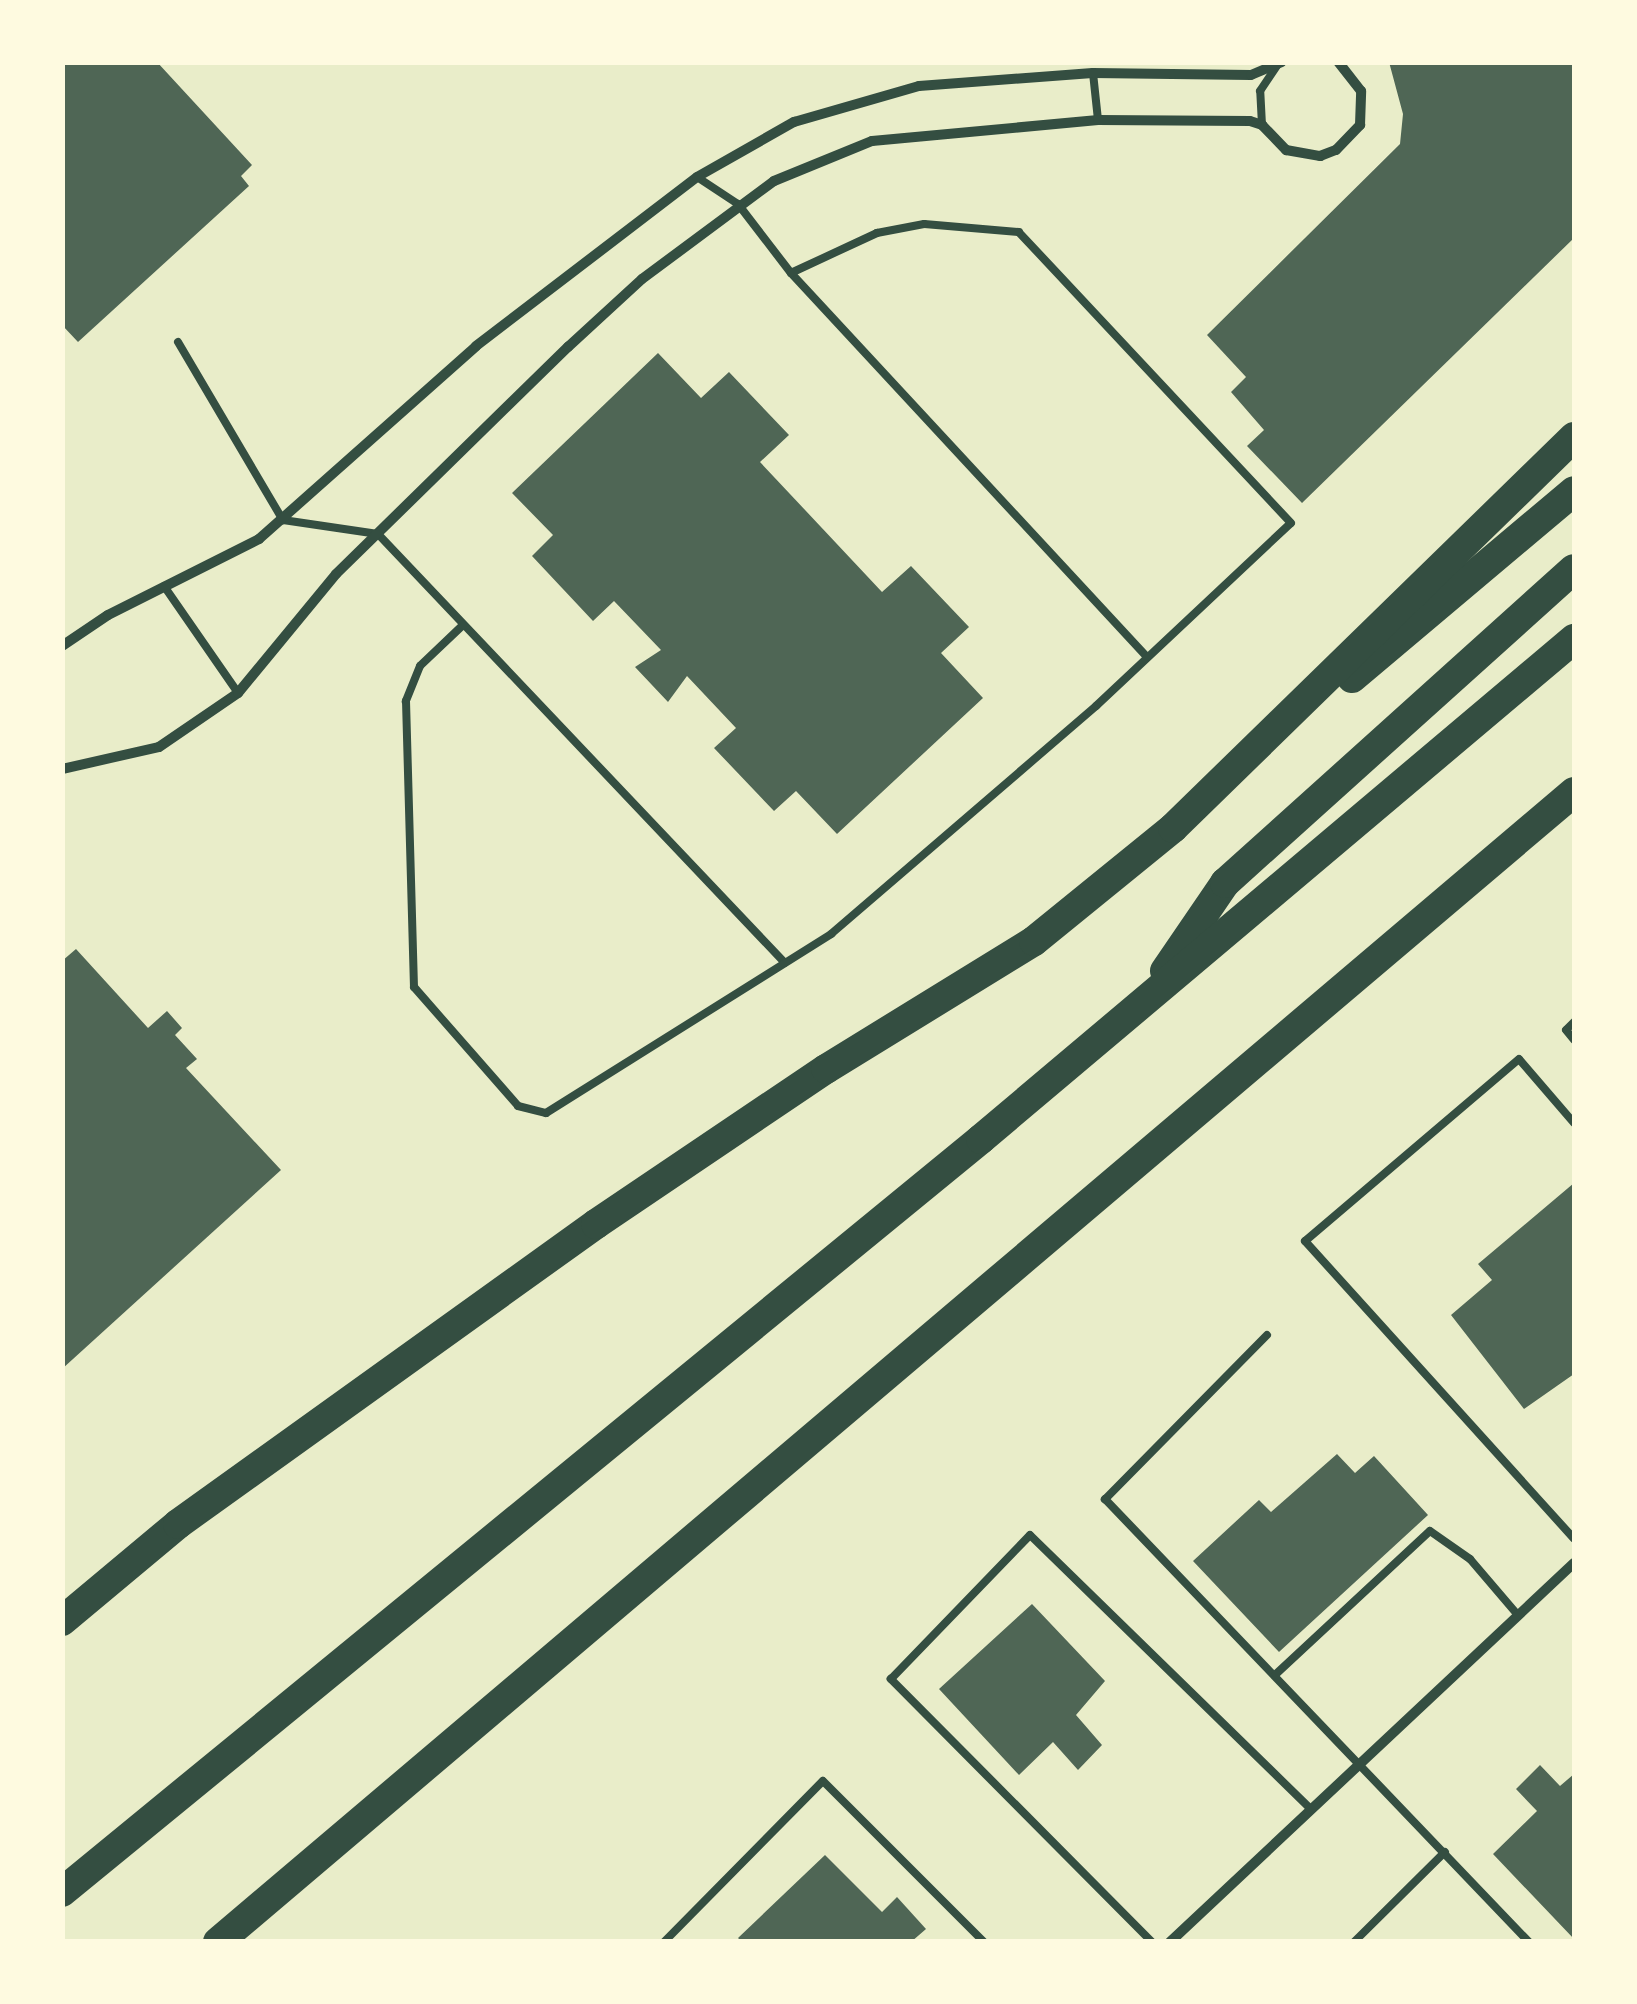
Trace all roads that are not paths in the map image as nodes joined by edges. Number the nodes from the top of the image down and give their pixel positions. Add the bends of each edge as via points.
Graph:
1 (1338, 62) edge
2 (1281, 63) edge
3 (1093, 74) junction
4 (1098, 120) junction
5 (1262, 124) junction
6 (697, 177) junction
7 (738, 204) junction
8 (791, 273) junction
9 (178, 342) dead end
10 (1574, 438) edge
11 (1574, 491) edge
12 (283, 520) junction
13 (378, 534) junction
14 (1574, 570) edge
15 (163, 585) junction
16 (463, 625) junction
17 (1574, 639) edge
18 (62, 646) edge
19 (1148, 657) junction
20 (238, 694) junction
21 (62, 769) edge
22 (1574, 792) edge
23 (1174, 828) junction
24 (786, 963) junction
25 (1144, 1003) junction
26 (1574, 1022) edge
27 (1574, 1040) edge
28 (1574, 1122) edge
29 (1267, 1335) dead end
30 (1574, 1540) edge
31 (1574, 1564) edge
32 (1517, 1614) junction
33 (62, 1620) edge
34 (1276, 1674) junction
35 (1361, 1761) junction
36 (1310, 1808) junction
37 (1445, 1852) junction
38 (62, 1892) edge
39 (218, 1942) edge
40 (664, 1942) edge
41 (984, 1942) edge
42 (1152, 1942) edge
43 (1170, 1942) edge
44 (1354, 1942) edge
45 (1528, 1942) edge

1 - 5 street via 1361,92 1360,125 1350,140 1336,150 1302,156 1286,150
2 - 3 street via 1238,76
2 - 5 lane via 1260,92
3 - 4 lane
3 - 6 street via 919,86 858,99 794,122
4 - 5 street
4 - 7 street via 872,141 817,160
6 - 7 lane
6 - 12 street via 476,346
7 - 8 lane
7 - 13 street via 605,313
8 - 19 lane
8 - 19 lane via 876,233 924,224 1018,232 1278,510 1291,524
9 - 12 lane
10 - 23 highway
11 - 23 highway
12 - 13 lane
12 - 15 street
13 - 16 lane
13 - 20 street
14 - 25 highway via 1225,883
15 - 18 street
15 - 20 lane
16 - 24 lane
16 - 24 lane via 408,685 412,972 427,1008 518,1106 531,1113 562,1108
17 - 25 highway
19 - 24 lane via 831,934
20 - 21 street via 159,747
22 - 39 highway
23 - 33 highway via 1034,941 826,1070 389,1371 178,1524
25 - 38 highway
26 - 27 lane via 1566,1030
28 - 30 lane via 1519,1059 1305,1241
29 - 34 lane via 1105,1499
31 - 32 street
32 - 34 lane via 1470,1559 1430,1532
32 - 35 street
34 - 35 lane
35 - 36 street
35 - 37 lane
36 - 42 lane via 1030,1535 890,1678
36 - 43 street
37 - 44 lane
37 - 45 lane
40 - 41 lane via 823,1781

